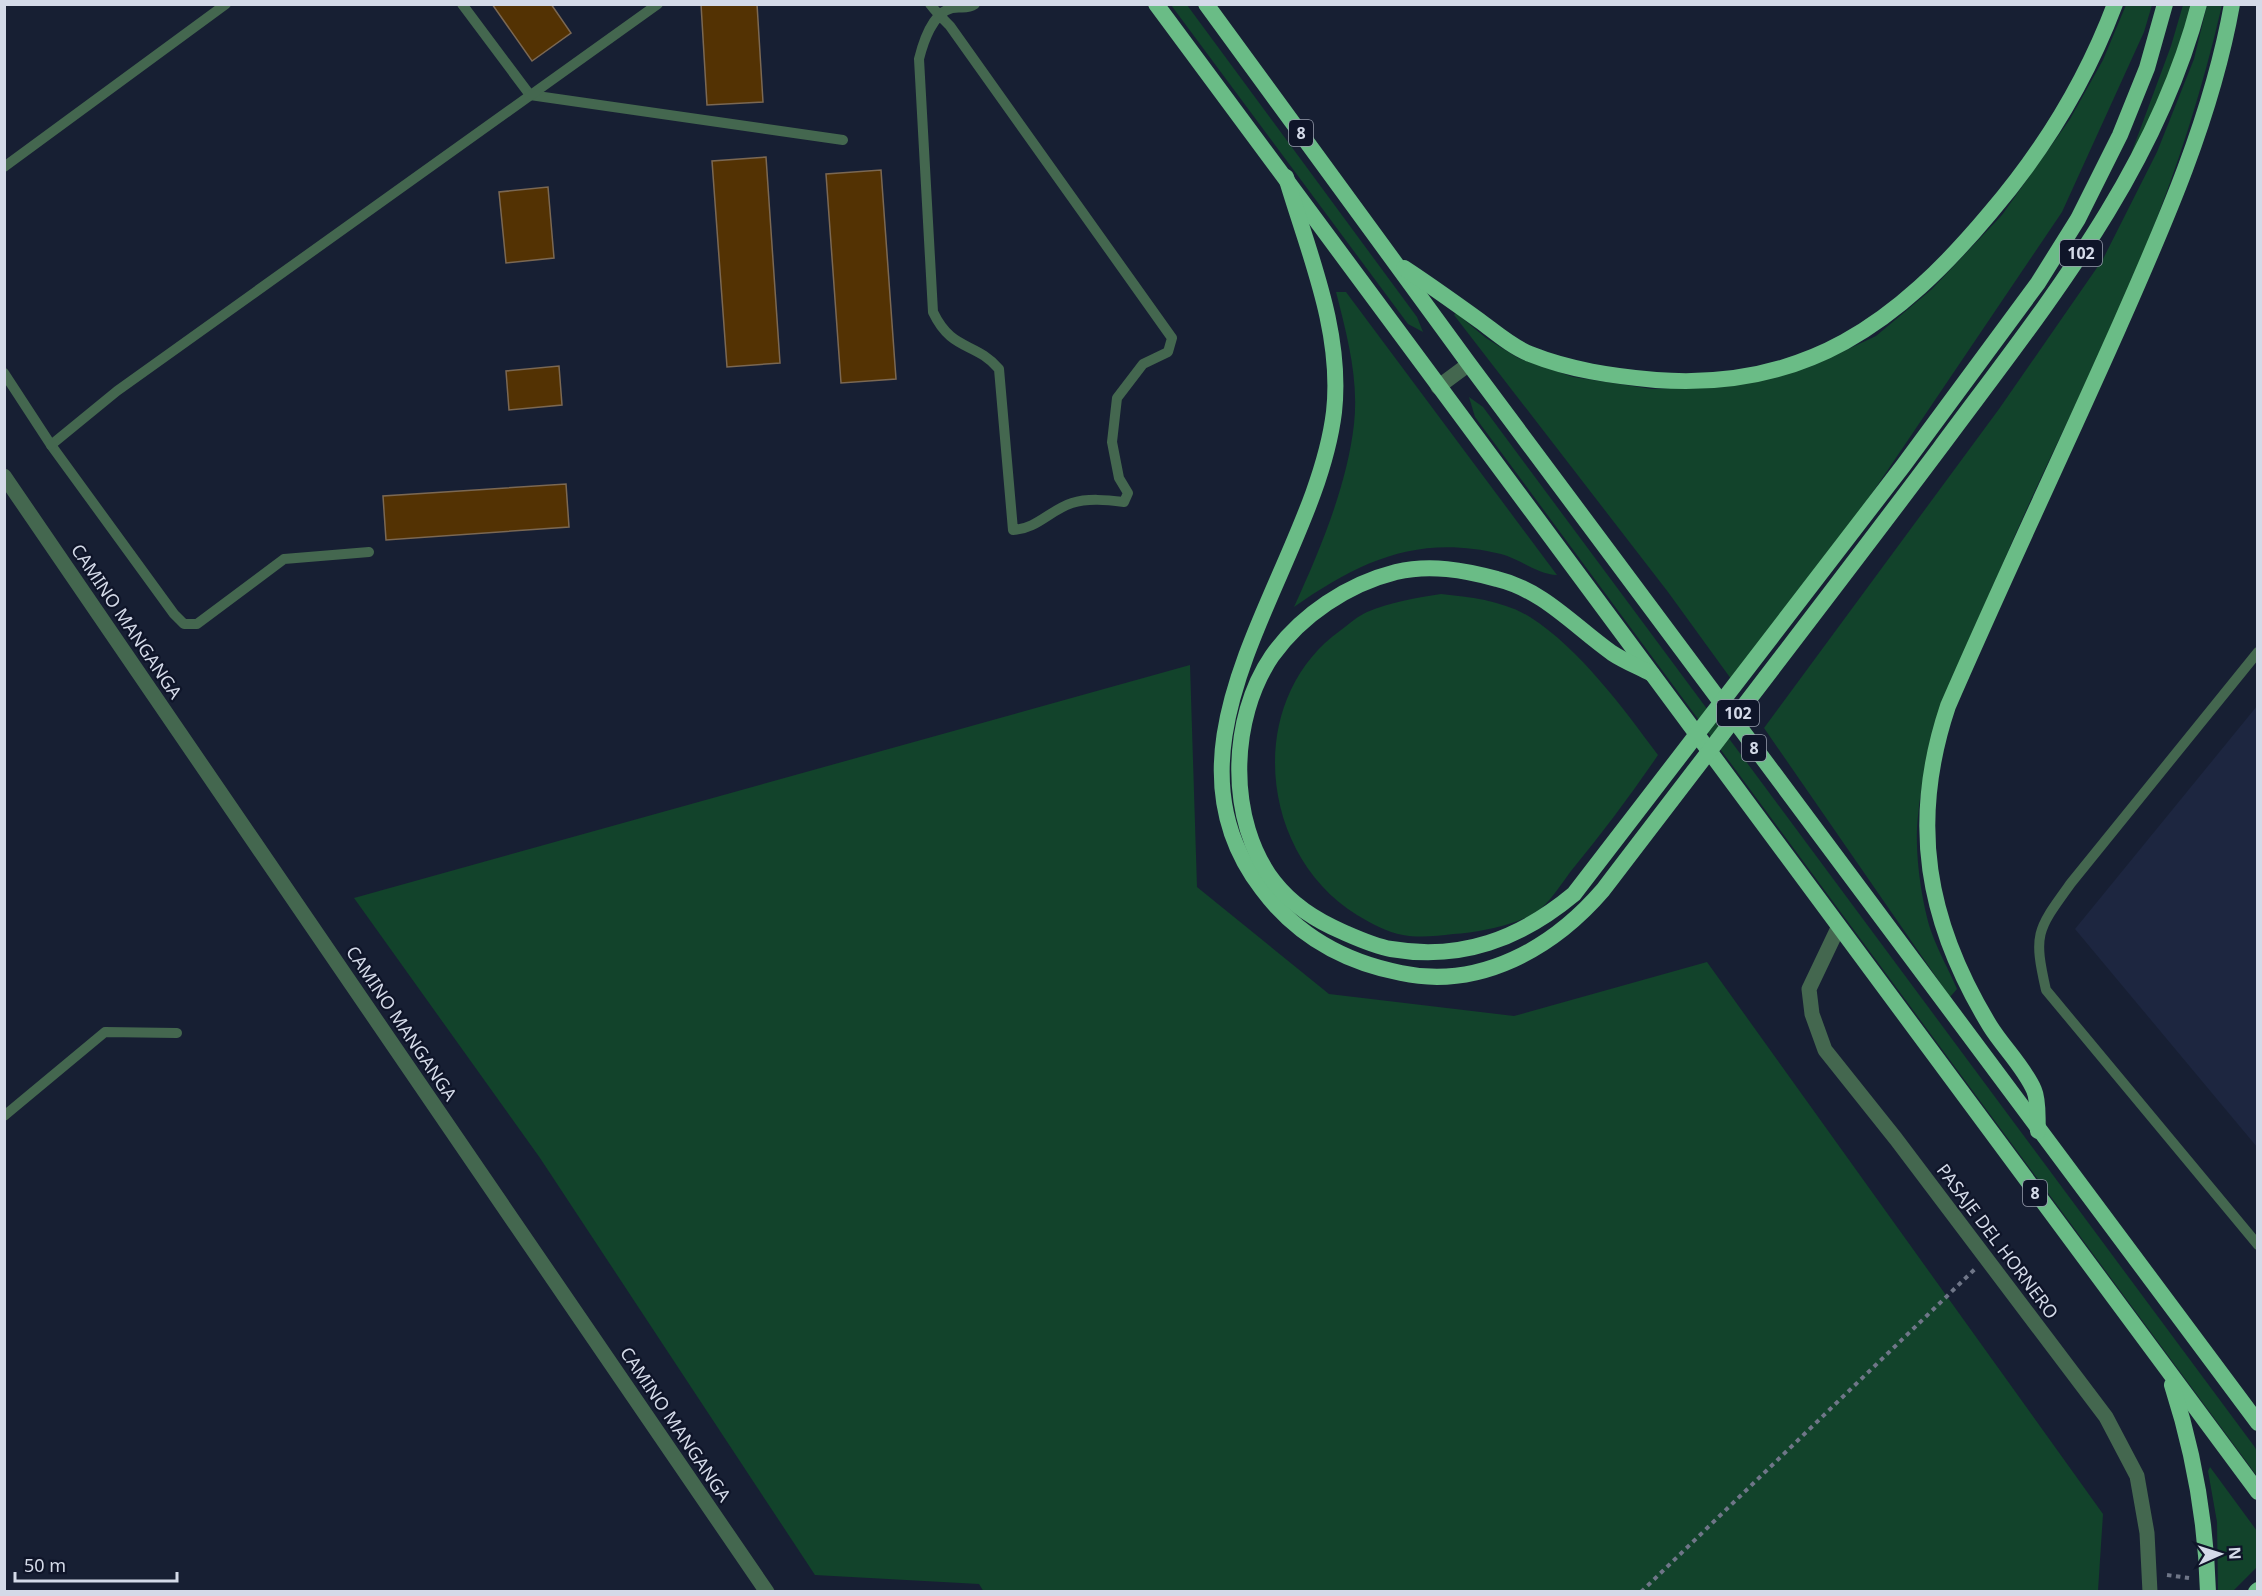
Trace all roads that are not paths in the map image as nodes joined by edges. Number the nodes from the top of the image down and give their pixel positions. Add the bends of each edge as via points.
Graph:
1 (226, 4) edge
2 (462, 4) edge
3 (658, 4) edge
4 (930, 4) edge
5 (975, 4) edge
6 (1155, 4) edge
7 (1206, 4) edge
8 (2115, 4) edge
9 (2166, 4) edge
10 (2199, 4) edge
11 (2232, 4) edge
12 (951, 6) edge
13 (940, 15) junction
14 (530, 95) junction
15 (843, 140) dead end
16 (4, 167) edge
17 (1286, 177) junction
18 (1396, 262) junction
19 (1469, 364) junction
20 (4, 373) edge
21 (1438, 387) junction
22 (51, 445) junction
23 (4, 476) edge
24 (369, 552) dead end
25 (2258, 652) edge
26 (1652, 674) junction
27 (1839, 927) junction
28 (177, 1034) dead end
29 (4, 1116) edge
30 (2038, 1132) junction
31 (2258, 1245) edge
32 (2168, 1373) junction
33 (2238, 1396) junction
34 (2258, 1413) edge
35 (2258, 1424) edge
36 (2258, 1492) edge
37 (2208, 1586) edge
38 (767, 1592) edge
39 (2150, 1592) edge

1 - 16 lane
2 - 14 lane
3 - 14 lane
4 - 13 lane
5 - 12 lane via 968,9
6 - 17 highway, 8
7 - 18 highway, 8
8 - 18 highway via 2066,109 2009,191 1942,268 1867,330 1824,353 1780,369 1732,379 1680,381 1571,368 1527,353
9 - 26 highway, 102 via 2147,68 2120,135 2078,219 2038,283 1903,466 1568,899 1502,940 1452,953 1412,953 1374,946 1313,919 1274,882 1250,836 1238,783 1242,730 1255,689 1272,657 1299,625 1332,600 1368,581 1432,568 1491,577 1531,592 1613,654
10 - 17 highway, 102 via 2171,94 2114,203 2064,279 1603,890 1585,911 1548,940 1518,959 1489,969 1449,976 1409,975 1370,967 1311,938 1271,901 1248,872 1223,800 1221,755 1240,670 1318,482 1334,410 1330,328
11 - 30 highway via 2204,113 2159,237 1948,706 1929,782 1927,838 1940,921 1989,1025 2035,1091
12 - 13 lane
13 - 13 lane via 923,42 919,59 933,312 942,331 989,358 999,369 1013,530 1027,529 1072,503 1104,499 1124,502 1128,493 1119,478 1112,442 1117,398 1143,364 1168,352 1172,338
14 - 15 lane
14 - 22 lane via 117,391
17 - 21 highway, 8
18 - 19 highway, 8
19 - 21 street
19 - 30 highway, 8
20 - 22 lane
21 - 26 highway, 8
22 - 24 lane via 184,624 198,624 284,560
23 - 38 street, CAMINO MANGANGA
25 - 31 lane via 2071,883 2043,922 2037,951 2046,990
26 - 27 highway, 8
27 - 32 highway, 8
27 - 39 street, PASAJE DEL HORNERO via 1809,989 1812,1014 1825,1050 2106,1417 2137,1476
28 - 29 lane via 105,1032
30 - 33 highway, 8
32 - 36 highway, 8
32 - 37 highway via 2198,1480
33 - 34 highway
33 - 35 highway, 8

